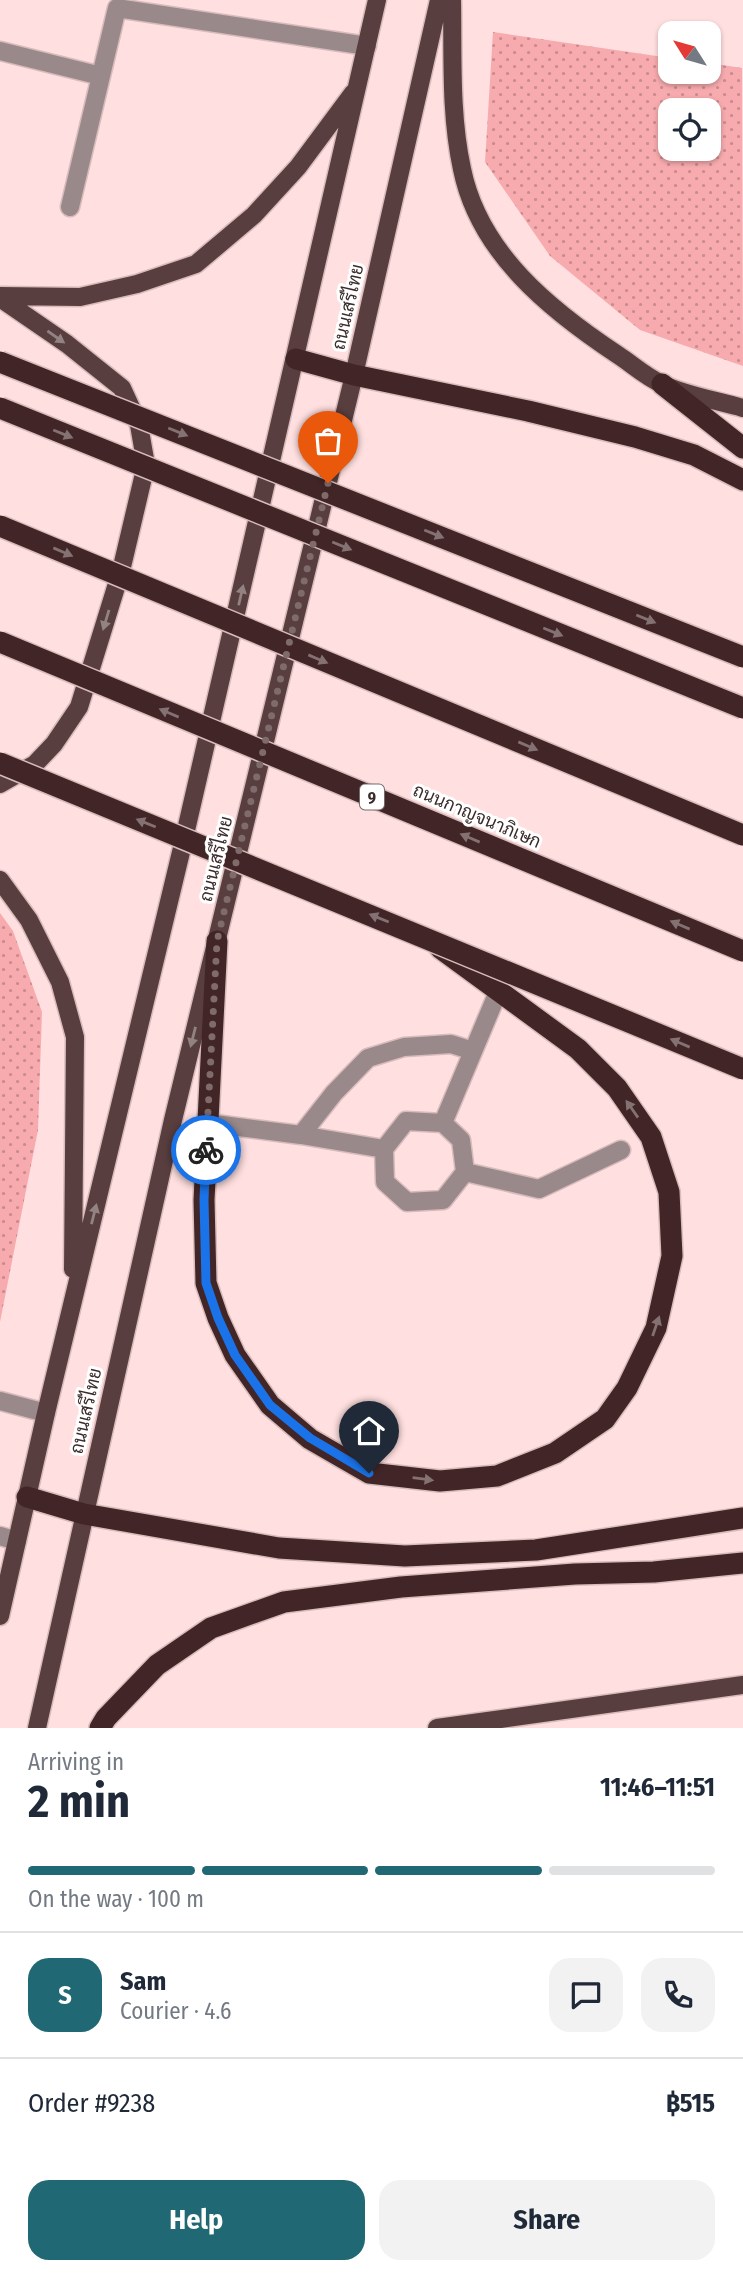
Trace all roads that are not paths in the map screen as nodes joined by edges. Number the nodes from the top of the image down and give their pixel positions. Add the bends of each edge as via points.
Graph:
1 (377, 0) edge
2 (439, 0) edge
3 (452, 0) edge
4 (367, 46) junction
5 (0, 51) edge
6 (101, 76) junction
7 (357, 88) junction
8 (70, 207) dead end
9 (0, 297) edge
10 (296, 359) junction
11 (0, 362) edge
12 (354, 375) junction
13 (662, 384) junction
14 (0, 408) edge
15 (743, 408) edge
16 (743, 447) edge
17 (743, 480) edge
18 (0, 526) edge
19 (0, 642) edge
20 (743, 657) edge
21 (743, 708) edge
22 (0, 763) edge
23 (0, 784) edge
24 (743, 835) edge
25 (0, 880) edge
26 (428, 938) junction
27 (217, 941) junction
28 (743, 951) edge
29 (498, 992) dead end
30 (472, 1051) junction
31 (743, 1069) edge
32 (207, 1123) junction
33 (443, 1124) junction
34 (301, 1135) junction
35 (384, 1149) junction
36 (621, 1150) dead end
37 (465, 1172) junction
38 (72, 1304) junction
39 (0, 1401) edge
40 (46, 1413) junction
41 (27, 1497) junction
42 (84, 1514) junction
43 (743, 1518) edge
44 (8, 1539) edge
45 (536, 1550) junction
46 (743, 1563) edge
47 (401, 1587) junction
48 (0, 1616) edge
49 (743, 1685) edge
50 (37, 1728) edge
51 (100, 1728) edge
52 (438, 1728) edge

1 - 4 main road, ถนนเสรีไทย
2 - 12 main road, ถนนเสรีไทย
3 - 13 main road via 454,113 462,171 480,220 506,261 545,303
4 - 6 street via 117,8
4 - 7 main road, ถนนเสรีไทย
5 - 6 street
6 - 8 street
7 - 9 main road via 298,167 254,215 196,264 80,297
7 - 10 main road, ถนนเสรีไทย
9 -> 23 main road via 122,388 139,425 146,466 121,571 79,707 35,764
10 - 12 highway
38 -> 10 main road, ถนนเสรีไทย
11 -> 20 highway, bridge
12 - 17 highway via 635,437 694,455
12 - 27 main road, ถนนเสรีไทย
13 - 15 main road
13 - 16 highway
14 -> 21 highway, bridge
18 -> 24 highway, bridge
28 -> 19 highway, ถนนกาญจนาภิเษก / 9, bridge
26 -> 22 highway, bridge
25 - 38 main road via 29,920 60,982 75,1037
31 -> 26 highway, bridge
32 -> 26 highway, bridge via 206,1283 235,1355 270,1405 310,1438 369,1473 440,1481 497,1476 555,1453 605,1419 627,1388 656,1328 672,1255 669,1192 652,1137 617,1088 578,1049
27 - 32 highway
27 -> 42 main road, ถนนเสรีไทย
29 - 30 street
30 - 33 street
30 - 34 street via 451,1044 404,1047 368,1058
32 - 34 street
33 - 35 street via 406,1121
33 - 37 street via 461,1139
34 - 35 street
35 - 37 street via 385,1182 407,1202 443,1200
36 - 37 street via 539,1189
38 - 40 main road, ถนนเสรีไทย
39 - 40 street
40 - 41 main road, ถนนเสรีไทย
41 - 42 highway
41 - 44 main road, ถนนเสรีไทย
42 - 45 highway via 279,1548 405,1556
42 - 50 main road, ถนนเสรีไทย
43 - 45 highway
44 - 48 main road, ถนนเสรีไทย
45 - 47 highway
46 - 47 highway
47 - 51 highway via 284,1602 211,1628 157,1665
49 - 52 main road

